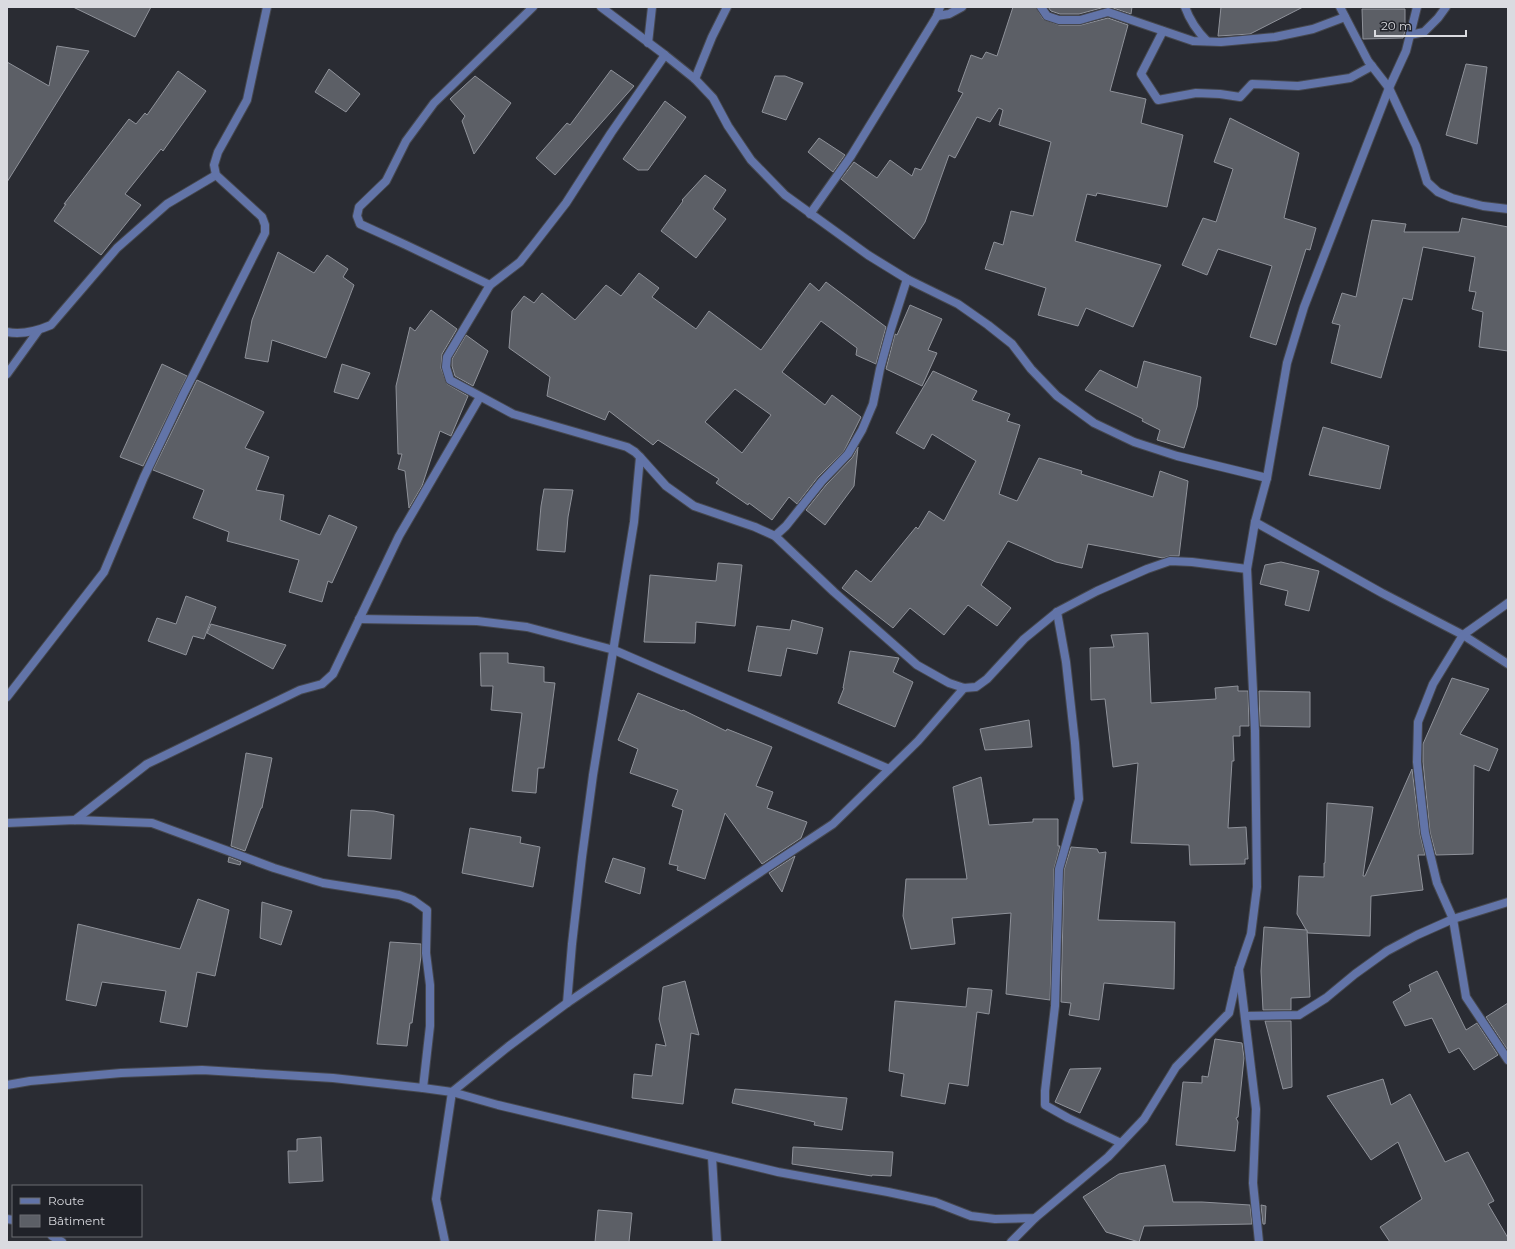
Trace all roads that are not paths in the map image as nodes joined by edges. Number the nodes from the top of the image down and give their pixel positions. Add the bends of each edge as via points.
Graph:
1 (267, 7) edge
2 (533, 7) edge
3 (601, 7) edge
4 (652, 7) edge
5 (727, 7) edge
6 (940, 7) edge
7 (962, 7) edge
8 (1041, 7) edge
9 (1185, 7) edge
10 (1340, 7) edge
11 (1417, 7) edge
12 (1446, 7) edge
13 (937, 16) junction
14 (1345, 17) junction
15 (1163, 31) junction
16 (1410, 35) junction
17 (1207, 41) junction
18 (648, 42) junction
19 (665, 55) junction
20 (1372, 66) junction
21 (694, 79) junction
22 (1389, 88) junction
23 (216, 175) junction
24 (1508, 210) edge
25 (810, 214) junction
26 (907, 279) junction
27 (490, 285) junction
28 (38, 331) junction
29 (7, 332) edge
30 (7, 374) edge
31 (480, 397) junction
32 (640, 457) junction
33 (1267, 478) junction
34 (1255, 522) junction
35 (775, 536) junction
36 (1247, 569) junction
37 (1508, 603) edge
38 (1057, 612) junction
39 (359, 620) junction
40 (1463, 635) junction
41 (614, 650) junction
42 (1508, 664) edge
43 (964, 688) junction
44 (7, 697) edge
45 (889, 769) junction
46 (75, 820) junction
47 (7, 823) edge
48 (1508, 902) edge
49 (1453, 919) junction
50 (1239, 969) junction
51 (567, 1004) junction
52 (1246, 1016) junction
53 (1508, 1060) edge
54 (7, 1084) edge
55 (423, 1088) junction
56 (452, 1092) junction
57 (1121, 1143) junction
58 (712, 1158) junction
59 (1035, 1218) junction
60 (445, 1242) edge
61 (717, 1242) edge
62 (1011, 1242) edge
63 (1259, 1242) edge

1 - 23 street via 247,100 218,152 214,165
2 - 27 street via 434,103 406,141 386,181 359,207 357,216 360,224
3 - 18 street
4 - 18 street
5 - 21 street
6 - 13 street
7 - 13 street via 949,14
8 - 15 street via 1047,16 1059,20 1080,20 1108,12
9 - 17 street via 1191,22
10 - 14 street
11 - 16 street
12 - 16 street via 1424,32
13 - 25 street via 851,156
14 - 17 street via 1312,29 1275,37
14 - 20 street
15 - 17 street via 1194,41
15 - 20 street via 1141,74 1158,100 1196,93 1240,97 1252,84 1298,86 1350,78
16 - 22 street via 1406,51
18 - 19 street
19 - 21 street
19 - 27 street via 566,203 520,262
20 - 22 street
21 - 25 street via 713,98 751,160 785,195
22 - 24 street via 1416,146 1427,182 1438,192 1452,198
22 - 33 street via 1304,306 1287,363
23 - 28 street via 167,204 117,248 51,325
23 - 44 street via 262,217 265,233 147,470 104,572
25 - 26 street
26 - 33 street via 958,304 988,324 1012,344 1057,396 1094,423 1134,442 1177,456
26 - 35 street via 880,369 873,404 862,430 848,454
27 - 31 street via 447,357 446,367 450,380
28 - 29 street via 13,334
28 - 30 street
31 - 32 street via 513,414 627,447
31 - 39 street via 399,536
32 - 35 street via 666,486 694,506 756,526
32 - 41 street via 634,522
33 - 34 street
34 - 36 street
34 - 40 street
35 - 43 street via 917,665
36 - 38 street via 1170,561 1097,591
36 - 50 street via 1255,731 1257,886 1251,934
37 - 40 street
38 - 43 street via 1024,639 987,680 976,687
38 - 57 street via 1066,662 1079,799 1059,869 1055,1006 1045,1105
39 - 41 street via 477,621 527,627
39 - 46 street via 333,674 322,684 300,690 147,764
40 - 42 street
40 - 49 street via 1433,684 1418,722 1417,762 1426,833 1437,883
41 - 45 street
41 - 51 street via 582,857
43 - 45 street via 918,741
45 - 51 street via 833,824
46 - 47 street
46 - 55 street via 152,823 274,868 323,883 399,894 426,910 430,1026
48 - 49 street
49 - 52 street via 1387,951 1326,998 1299,1015
49 - 53 street via 1466,997
50 - 52 street
50 - 57 street via 1229,1013 1176,1067 1144,1119
51 - 56 street
52 - 63 street via 1256,1109 1253,1184
54 - 55 street via 121,1073 202,1070 333,1078
55 - 56 street
56 - 58 street
56 - 60 street via 436,1199
57 - 59 street via 1108,1157
58 - 59 street via 935,1202 971,1216 995,1219
58 - 61 street
59 - 62 street

